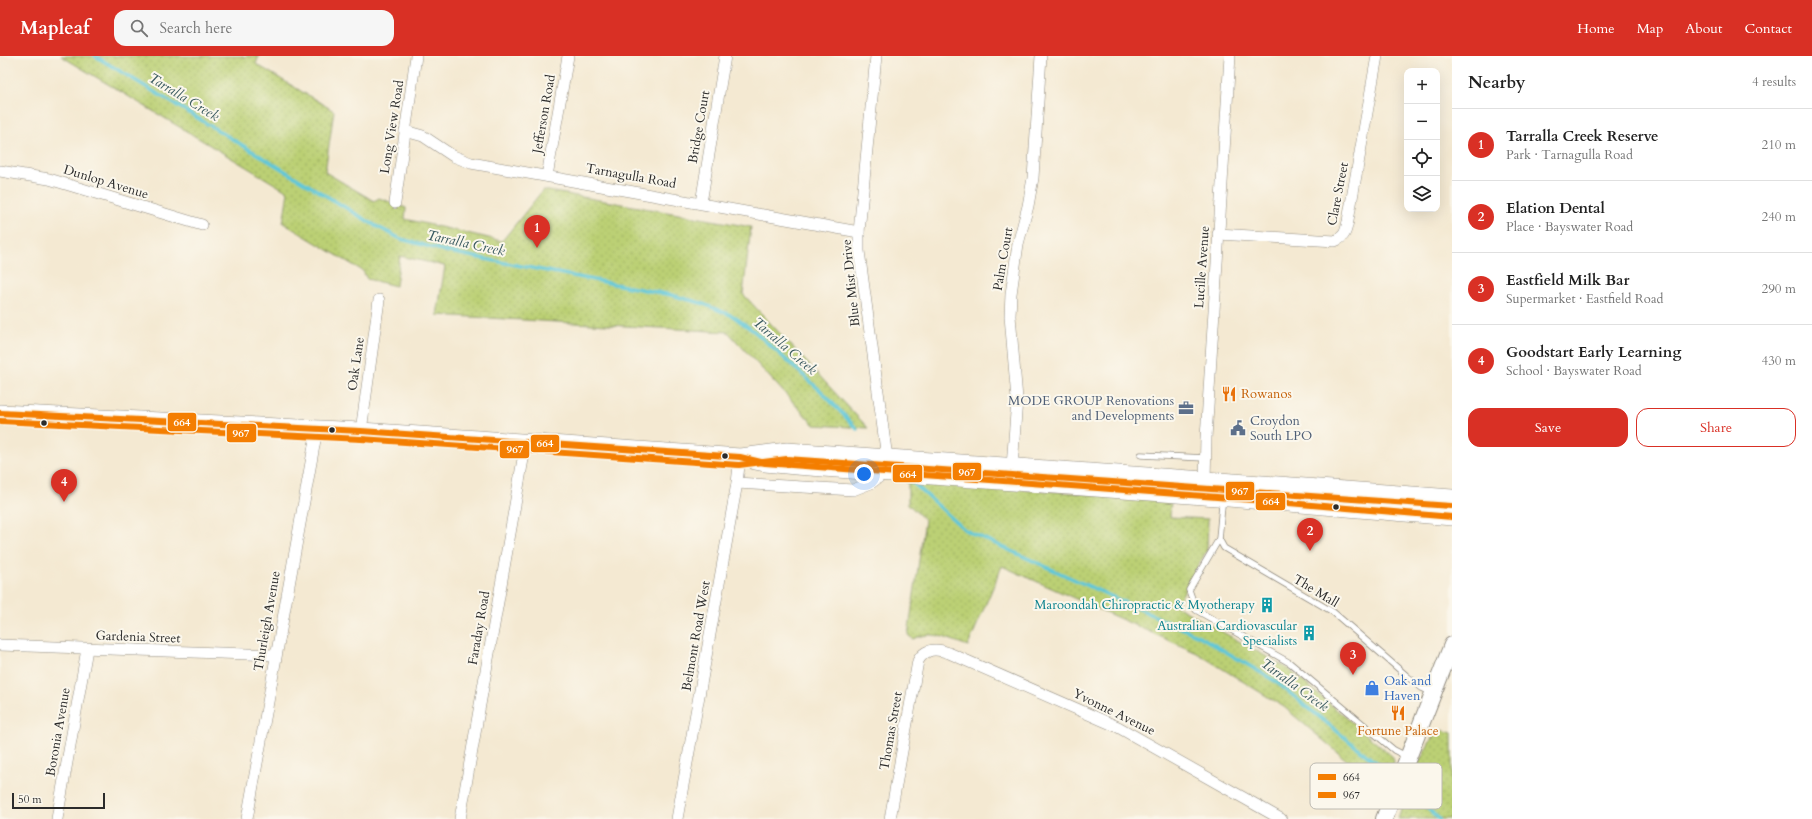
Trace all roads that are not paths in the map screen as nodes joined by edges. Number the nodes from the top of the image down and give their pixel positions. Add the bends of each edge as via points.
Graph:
1 (416, 56) edge
2 (568, 56) edge
3 (725, 56) edge
4 (876, 56) edge
5 (1041, 56) edge
6 (1230, 56) edge
7 (1377, 56) edge
8 (405, 131) junction
9 (0, 171) edge
10 (547, 176) junction
11 (395, 203) dead end
12 (700, 203) junction
13 (202, 225) dead end
14 (859, 232) junction
15 (1218, 234) junction
16 (379, 300) dead end
17 (0, 413) edge
18 (317, 429) junction
19 (361, 431) junction
20 (526, 442) junction
21 (1141, 456) dead end
22 (740, 457) junction
23 (1205, 458) junction
24 (886, 465) junction
25 (1012, 467) junction
26 (1205, 480) junction
27 (737, 483) junction
28 (1452, 492) edge
29 (1434, 496) junction
30 (1218, 497) junction
31 (1452, 498) edge
32 (1451, 517) edge
33 (1219, 539) junction
34 (0, 645) edge
35 (1452, 645) edge
36 (87, 649) junction
37 (926, 651) joint
38 (275, 656) junction
39 (1434, 693) junction
40 (1404, 763) edge
41 (1405, 763) edge
42 (1388, 809) edge
43 (56, 819) edge
44 (247, 819) edge
45 (460, 819) edge
46 (677, 819) edge
47 (890, 819) edge
48 (1281, 819) edge
49 (1384, 819) edge

1 - 8 street, Long View Road
2 - 10 street, Jefferson Road
3 - 12 street, Bridge Court
4 - 14 street, Blue Mist Drive
5 - 25 street, Palm Court via 1033,178 1018,244 1011,294 1010,316 1017,399
6 - 15 street, Lucille Avenue
7 - 15 street, Clare Street via 1346,232 1341,238 1335,241
8 - 10 street, Tarnagulla Road via 423,136 453,156 471,163
8 - 11 street, Long View Road
9 - 13 street, Dunlop Avenue via 49,179
10 - 12 street, Tarnagulla Road
12 - 14 street, Tarnagulla Road
14 - 24 street, Blue Mist Drive via 859,251
15 - 23 street, Lucille Avenue
16 - 19 street, Oak Lane
17 - 18 main road
18 - 19 main road
18 - 38 street, Thurleigh Avenue
19 - 20 main road
20 - 22 main road
20 - 45 street, Faraday Road
21 - 23 lane
22 - 24 main road via 787,451
22 - 27 street, Belmont Road West
23 - 26 street, Lucille Avenue
24 - 25 main road
24 - 27 street via 871,483 858,493
24 - 30 main road
25 - 26 main road
26 - 29 main road
26 - 30 main road
27 - 46 street, Belmont Road West
28 - 29 main road
29 - 31 main road
30 - 32 main road
30 - 33 lane via 1222,505
33 - 39 lane, The Mall via 1228,552 1333,612 1422,688
33 - 40 lane via 1189,590 1196,610 1290,663 1394,750
34 - 36 street, Gardenia Street
35 - 39 main road
36 - 38 street, Gardenia Street
36 - 43 street, Boronia Avenue
37 - 47 street, Thomas Street via 916,668
37 - 48 street, Yvonne Avenue via 941,650 949,653 1118,727
38 - 44 street, Thurleigh Avenue
39 - 41 main road
42 - 49 main road

